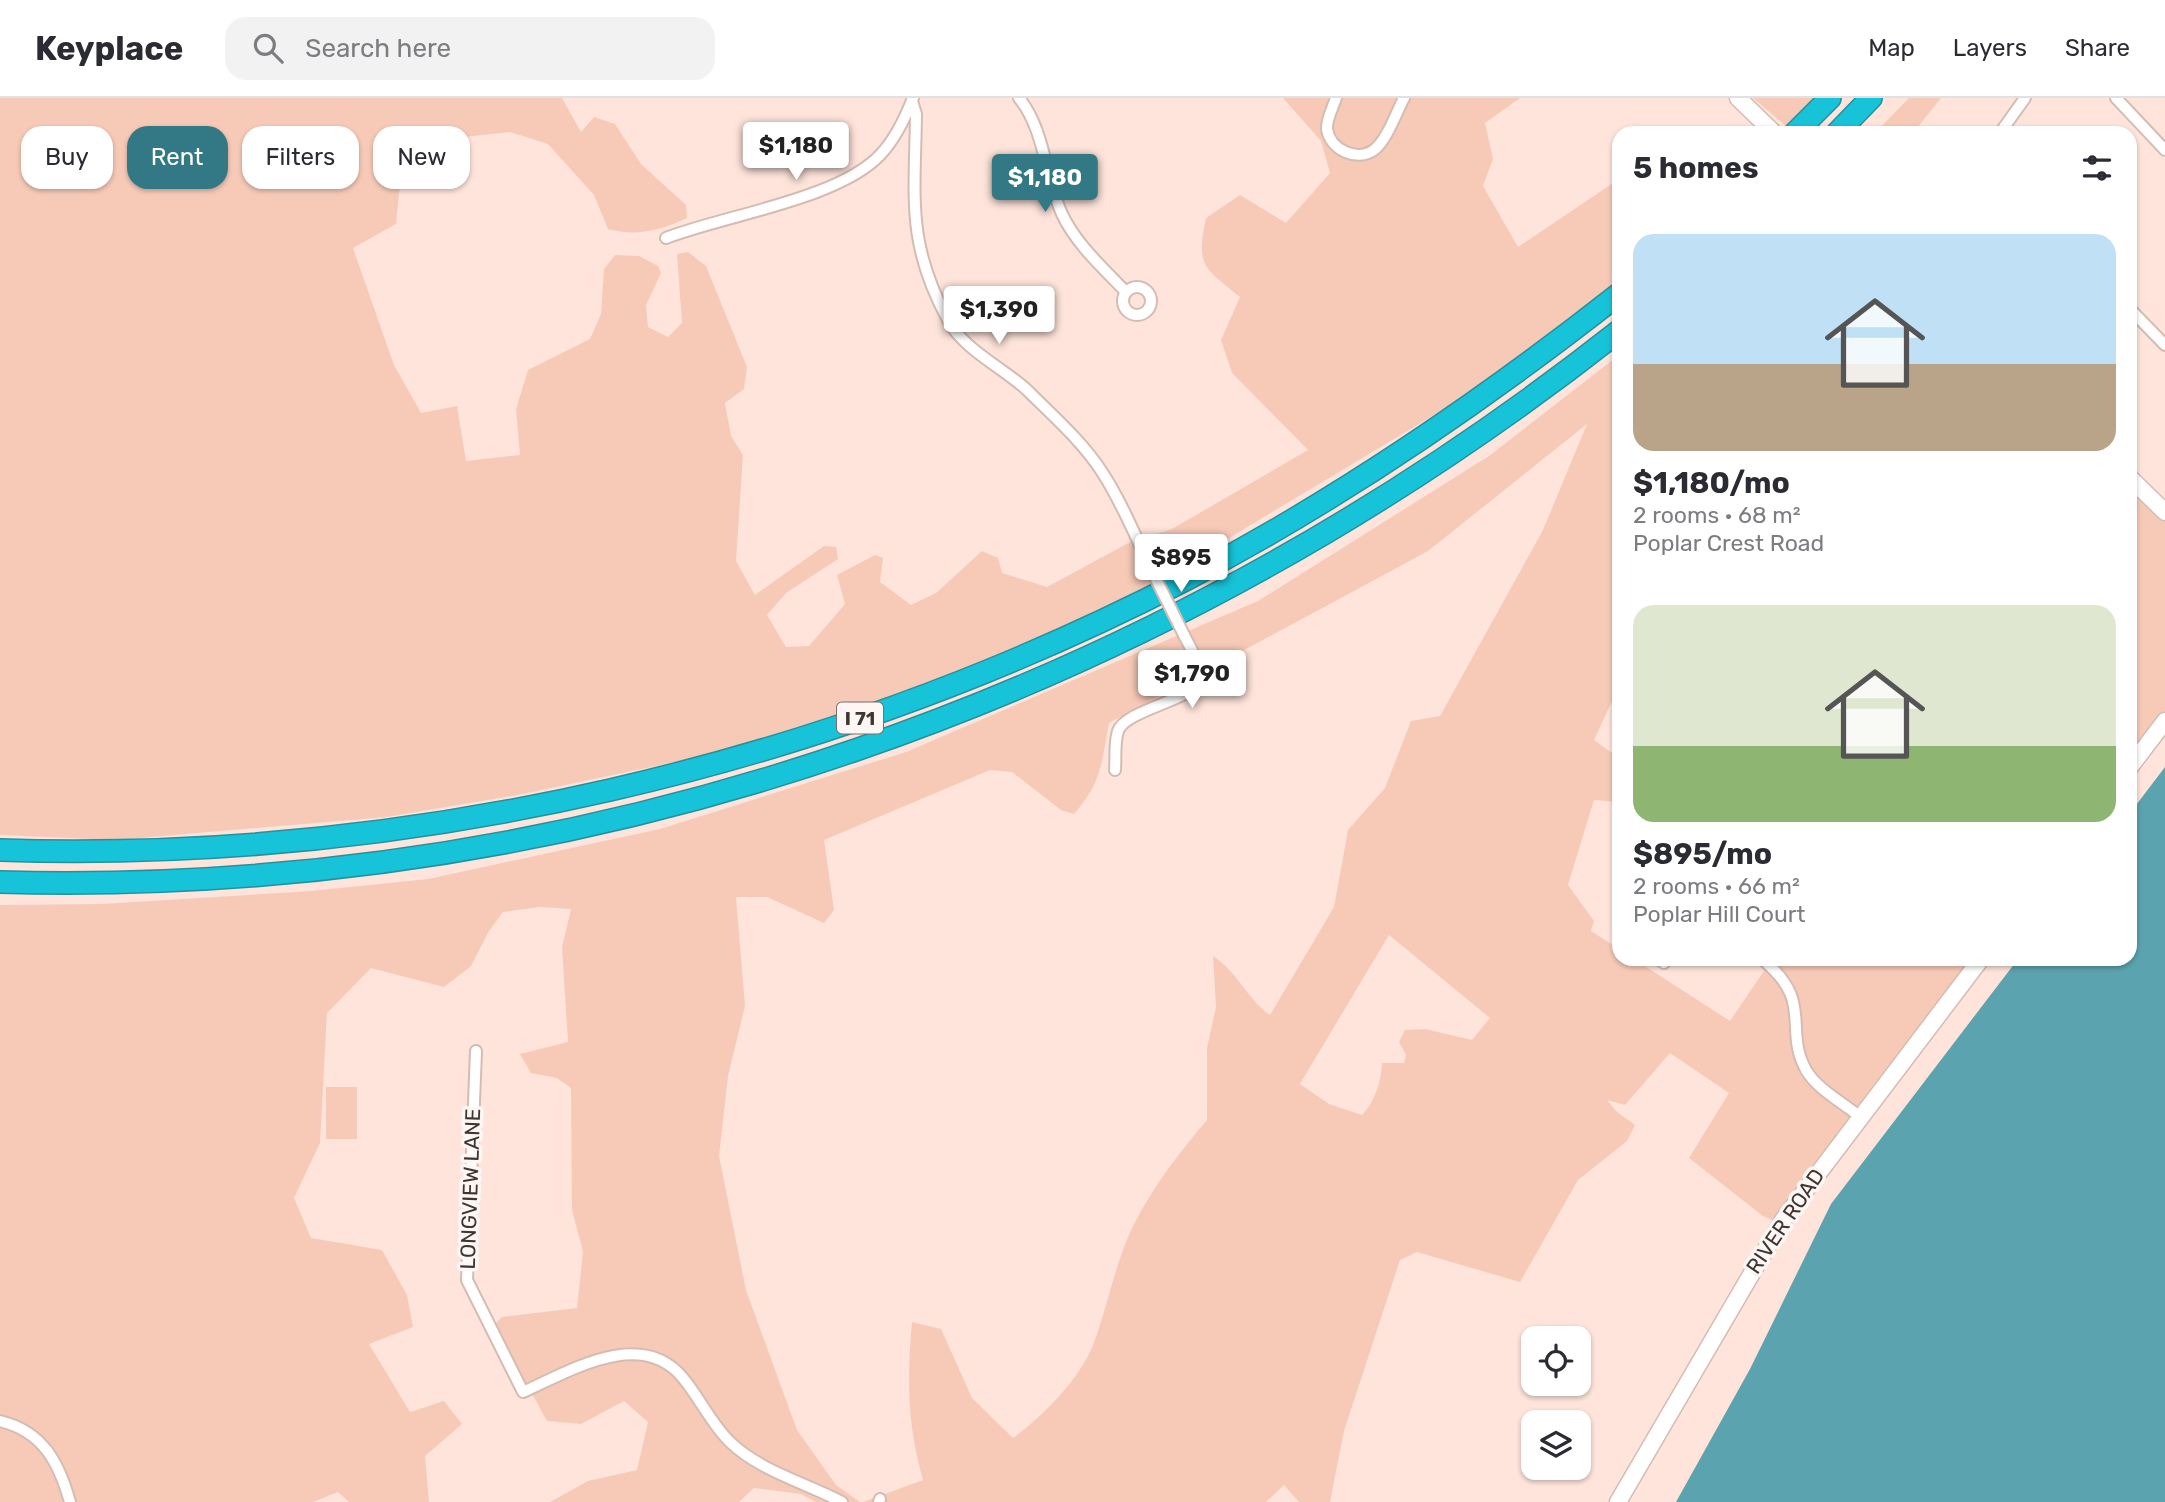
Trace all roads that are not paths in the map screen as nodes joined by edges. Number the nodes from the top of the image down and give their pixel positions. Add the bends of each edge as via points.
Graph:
1 (1019, 98) edge
2 (1336, 98) edge
3 (1404, 98) edge
4 (1738, 98) edge
5 (1830, 98) edge
6 (1871, 98) edge
7 (2025, 98) edge
8 (2116, 98) edge
9 (913, 99) edge
10 (1767, 126) edge
11 (1802, 126) edge
12 (1844, 126) edge
13 (2005, 126) edge
14 (2165, 150) edge
15 (666, 238) dead end
16 (1126, 292) dead end
17 (1612, 299) edge
18 (2137, 316) edge
19 (1612, 336) edge
20 (2165, 345) edge
21 (2137, 485) edge
22 (2165, 512) edge
23 (2165, 721) edge
24 (2137, 758) edge
25 (1115, 771) dead end
26 (0, 850) edge
27 (0, 882) edge
28 (1769, 966) edge
29 (1976, 966) edge
30 (476, 1051) dead end
31 (1859, 1116) junction
32 (0, 1421) edge
33 (70, 1502) edge
34 (842, 1502) edge
35 (1618, 1502) edge

1 - 16 street via 1037,133 1061,213 1079,241
2 - 3 street via 1328,133 1337,148 1360,155 1376,148
4 - 10 street
5 - 11 highway
6 - 12 highway
7 - 13 street
8 - 14 street
9 - 15 street via 879,157 830,186
9 - 25 street, bridge via 915,227 926,271 948,321 964,341 1022,385 1101,469 1204,674 1204,681 1188,694 1124,722 1117,734
17 - 26 highway, I 71 via 1406,450 1205,569 1023,656 855,720 625,787 414,826 229,846
18 - 20 street
19 - 27 highway, I 71 via 1435,466 1231,588 1060,671 880,742 666,809 441,855 200,880
21 - 22 street
23 - 24 street
28 - 31 street via 1797,1007 1807,1072
29 - 31 street, RIVER ROAD
30 - 34 street, LONGVIEW LANE via 467,1280 523,1392 602,1359 632,1354 659,1357 681,1374 729,1441 749,1457
31 - 35 street, RIVER ROAD via 1783,1220
32 - 33 street via 38,1440 61,1469

